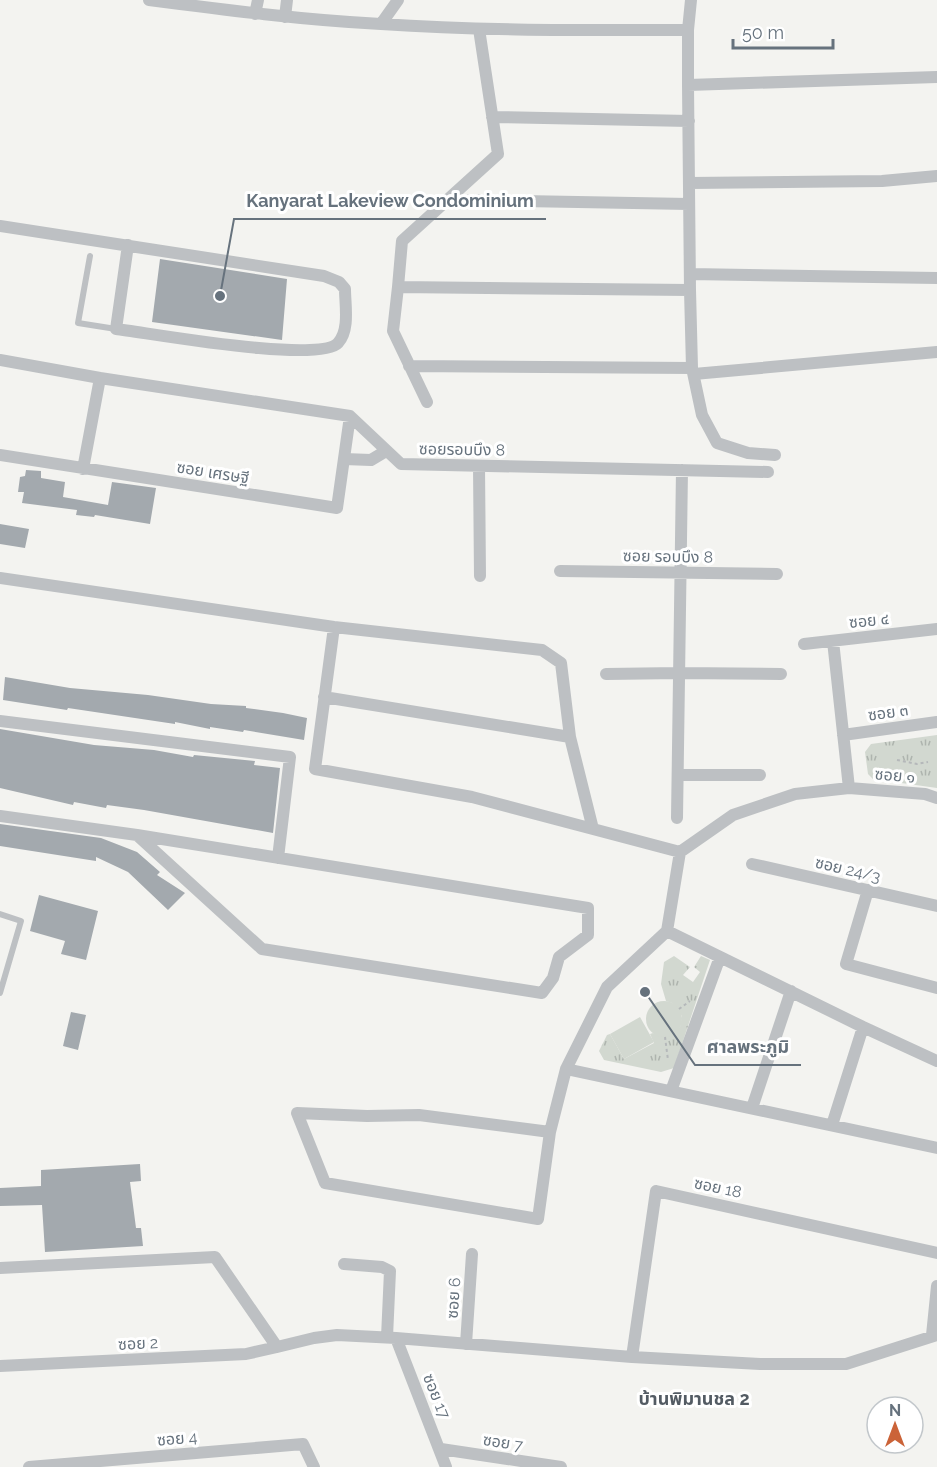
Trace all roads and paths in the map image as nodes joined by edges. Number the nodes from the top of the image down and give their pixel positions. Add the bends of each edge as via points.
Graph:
1 (149, 0) edge
2 (258, 0) edge
3 (287, 0) edge
4 (398, 0) edge
5 (692, 0) edge
6 (255, 14) junction
7 (285, 17) junction
8 (381, 24) junction
9 (479, 29) junction
10 (688, 30) junction
11 (937, 77) edge
12 (688, 85) junction
13 (492, 117) junction
14 (689, 121) junction
15 (937, 176) edge
16 (689, 183) junction
17 (470, 200) dead end
18 (689, 204) junction
19 (0, 226) edge
20 (128, 245) junction
21 (90, 256) dead end
22 (690, 274) junction
23 (937, 278) edge
24 (398, 287) junction
25 (690, 290) junction
26 (116, 329) junction
27 (937, 352) edge
28 (0, 360) edge
29 (409, 366) junction
30 (693, 371) junction
31 (100, 378) junction
32 (427, 402) dead end
33 (350, 416) junction
34 (386, 451) junction
35 (0, 455) edge
36 (775, 455) dead end
37 (344, 459) junction
38 (479, 466) junction
39 (83, 469) junction
40 (682, 470) junction
41 (768, 472) dead end
42 (560, 571) dead end
43 (680, 572) junction
44 (777, 574) dead end
45 (480, 576) dead end
46 (0, 578) edge
47 (334, 627) junction
48 (937, 629) edge
49 (833, 641) junction
50 (804, 644) dead end
51 (679, 673) junction
52 (606, 674) dead end
53 (781, 674) dead end
54 (324, 697) junction
55 (0, 722) edge
56 (937, 722) edge
57 (843, 735) junction
58 (570, 737) junction
59 (897, 760) dead end
60 (928, 762) dead end
61 (678, 775) junction
62 (760, 775) dead end
63 (849, 788) junction
64 (937, 798) edge
65 (0, 816) edge
66 (677, 818) dead end
67 (593, 829) junction
68 (136, 835) junction
69 (680, 852) junction
70 (278, 858) junction
71 (752, 864) dead end
72 (868, 890) junction
73 (937, 906) edge
74 (0, 914) edge
75 (667, 931) junction
76 (720, 957) junction
77 (937, 988) edge
78 (791, 991) junction
79 (0, 993) edge
80 (698, 997) dead end
81 (679, 1009) dead end
82 (863, 1027) junction
83 (664, 1037) dead end
84 (937, 1061) edge
85 (566, 1069) junction
86 (669, 1069) dead end
87 (671, 1091) junction
88 (752, 1108) junction
89 (832, 1125) junction
90 (550, 1132) junction
91 (937, 1148) edge
92 (937, 1253) edge
93 (472, 1254) dead end
94 (344, 1264) dead end
95 (0, 1268) edge
96 (937, 1286) edge
97 (934, 1335) edge
98 (391, 1337) junction
99 (466, 1344) junction
100 (277, 1347) junction
101 (632, 1357) junction
102 (0, 1366) edge
103 (441, 1449) junction
104 (29, 1467) edge
105 (314, 1467) edge
106 (446, 1467) edge
107 (561, 1467) edge

1 - 6 street
2 - 6 street
3 - 7 street
4 - 8 street
5 - 10 street
6 - 7 street
7 - 8 street
8 - 9 street
9 - 10 street
9 - 13 street
10 - 12 street
11 - 12 street
12 - 14 street
13 - 14 street
13 - 24 street via 498,154 402,241
14 - 16 street
15 - 16 street via 882,181
16 - 18 street
17 - 18 street
18 - 22 street
19 - 20 street
20 - 26 street
20 - 26 street via 332,278 345,289 345,327 332,348 305,351
21 - 26 lane via 78,323
22 - 23 street
22 - 25 street
24 - 25 street
24 - 29 street via 393,331
25 - 30 street
27 - 30 street
28 - 31 street
29 - 30 street
29 - 32 street
30 - 36 street via 702,415 717,443 748,453
31 - 33 street
31 - 39 street
33 - 34 street, ซอยรอบบึง 8
33 - 37 street
34 - 37 street via 371,460
34 - 38 street, ซอยรอบบึง 8 via 400,464
35 - 39 street, ซอย เศรษฐี
37 - 39 street, ซอย เศรษฐี via 337,508
38 - 40 street, ซอยรอบบึง 8
38 - 45 street
40 - 41 street, ซอยรอบบึง 8
40 - 43 street
42 - 43 street, ซอย รอบบึง 8
43 - 44 street, ซอย รอบบึง 8
43 - 51 street
46 - 47 street
47 - 54 street
47 - 58 street via 542,650 561,663
48 - 49 street, ซอย ๔
49 - 50 street, ซอย ๔
49 - 57 street
51 - 52 street
51 - 53 street
51 - 61 street
54 - 58 street
54 - 67 street via 315,769 472,797
55 - 70 street via 290,757
56 - 57 street, ซอย ๓
57 - 63 street
58 - 67 street
59 - 60 path
61 - 62 street
61 - 66 street
63 - 64 street, ซอย ๑
63 - 69 street, ซอย ๑ via 795,794 733,815
65 - 68 street
67 - 69 street
68 - 70 street
68 - 70 street via 262,949 542,993 554,978 559,957 588,935 588,908
69 - 75 street
71 - 72 street, ซอย 24/3
72 - 73 street, ซอย 24/3
72 - 77 street via 846,964
74 - 79 lane via 21,921
75 - 76 street
75 - 85 street via 607,987
76 - 78 street
76 - 87 street
78 - 82 street
78 - 88 street
80 - 81 path
82 - 84 street
82 - 89 street
83 - 86 path
85 - 87 street
85 - 90 street
87 - 88 street
88 - 89 street
89 - 91 street
90 - 90 street via 419,1115 297,1113 325,1183 538,1219
92 - 101 street, ซอย 18 via 656,1191
93 - 99 street, ซอย 6
94 - 98 street via 390,1271
95 - 100 street via 214,1257
96 - 97 street
97 - 101 street, ซอย 2 via 846,1364
98 - 99 street, ซอย 2
98 - 100 street, ซอย 2 via 338,1335
98 - 103 street, ซอย 17
99 - 101 street, ซอย 2
100 - 102 street, ซอย 2 via 246,1354
103 - 106 street, ซอย 17
103 - 107 street, ซอย 7
104 - 105 street, ซอย 4 via 303,1444

